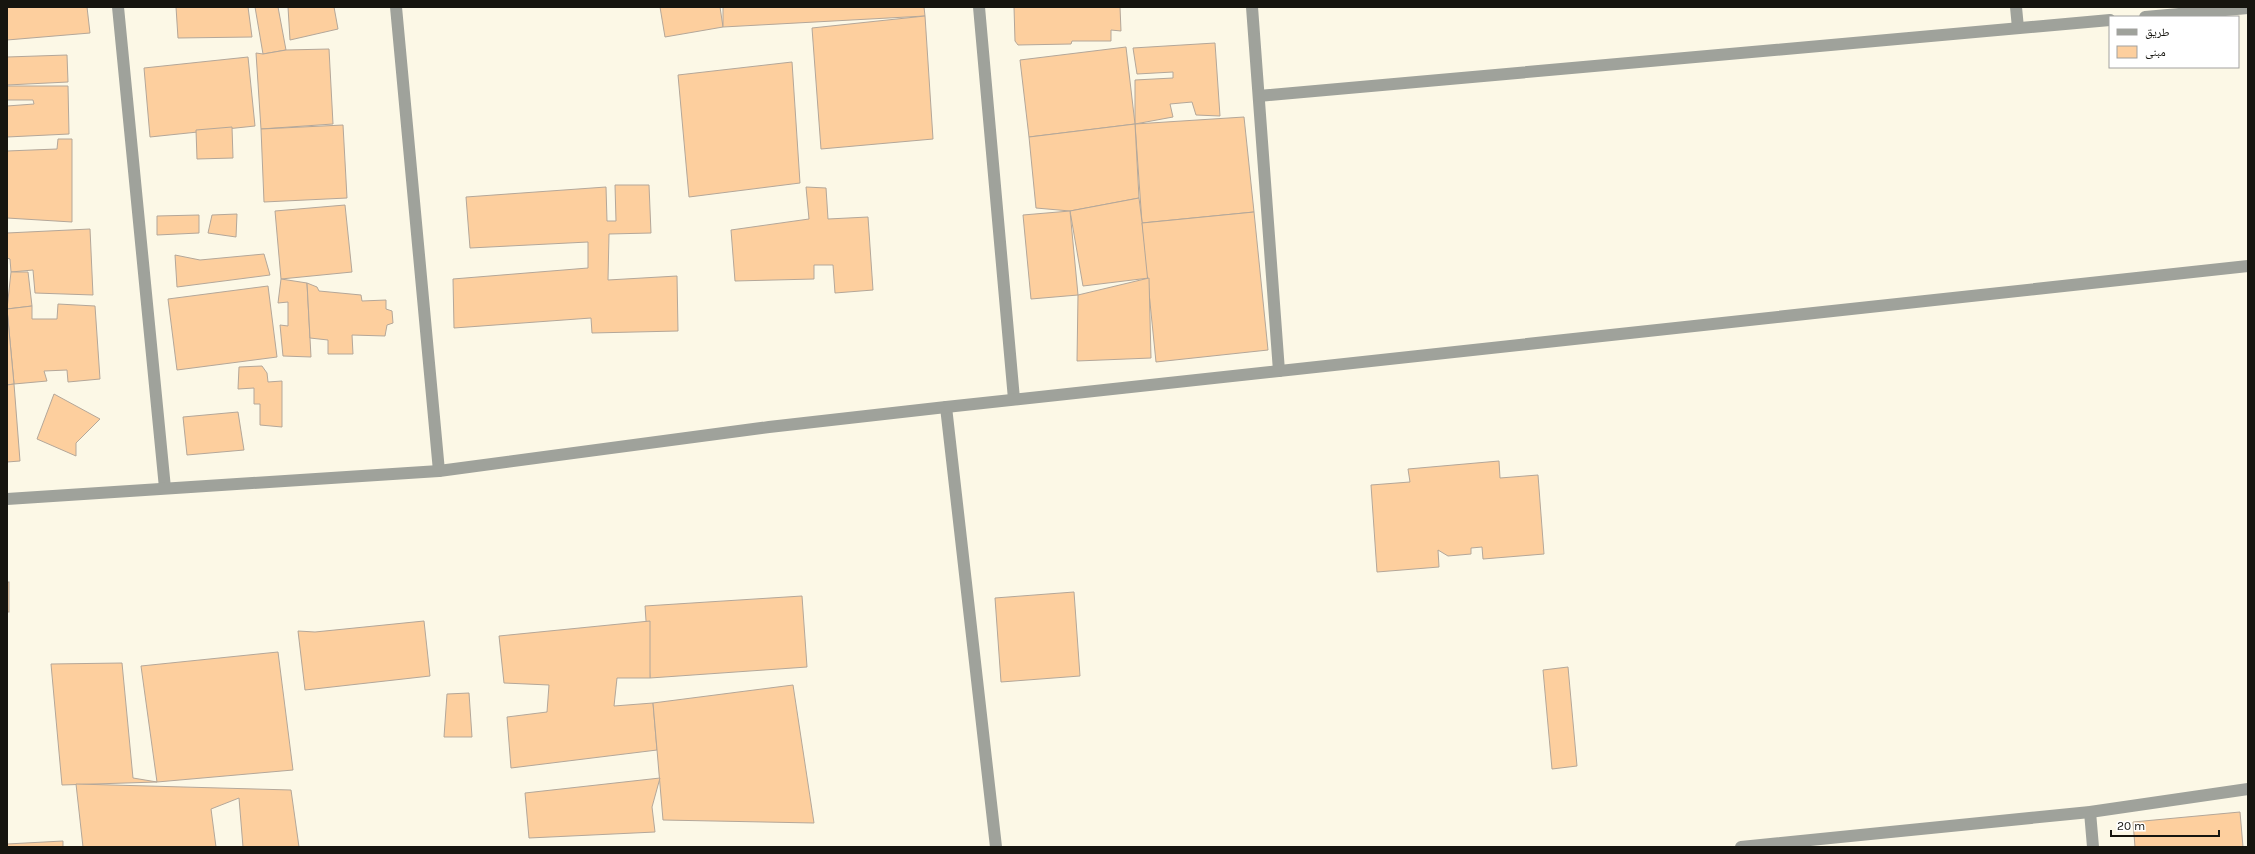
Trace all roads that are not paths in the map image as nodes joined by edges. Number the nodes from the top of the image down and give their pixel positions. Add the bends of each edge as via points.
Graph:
1 (118, 7) edge
2 (396, 7) edge
3 (979, 7) edge
4 (1252, 7) edge
5 (2016, 7) edge
6 (2248, 8) edge
7 (2156, 16) edge
8 (2109, 20) edge
9 (2018, 28) junction
10 (1259, 96) junction
11 (2248, 266) edge
12 (1279, 370) junction
13 (1014, 399) junction
14 (946, 407) junction
15 (439, 471) junction
16 (165, 488) junction
17 (7, 499) edge
18 (2248, 789) edge
19 (2090, 812) junction
20 (996, 847) edge
21 (1741, 847) edge
22 (2093, 847) edge

1 - 16 street
2 - 15 street
3 - 13 street
4 - 10 street
5 - 9 street
6 - 7 street
8 - 9 street
9 - 10 street
10 - 12 street
11 - 12 street
12 - 13 street
13 - 14 street
14 - 15 street via 768,427
14 - 20 street
15 - 16 street
16 - 17 street
18 - 19 street
19 - 21 street
19 - 22 street

